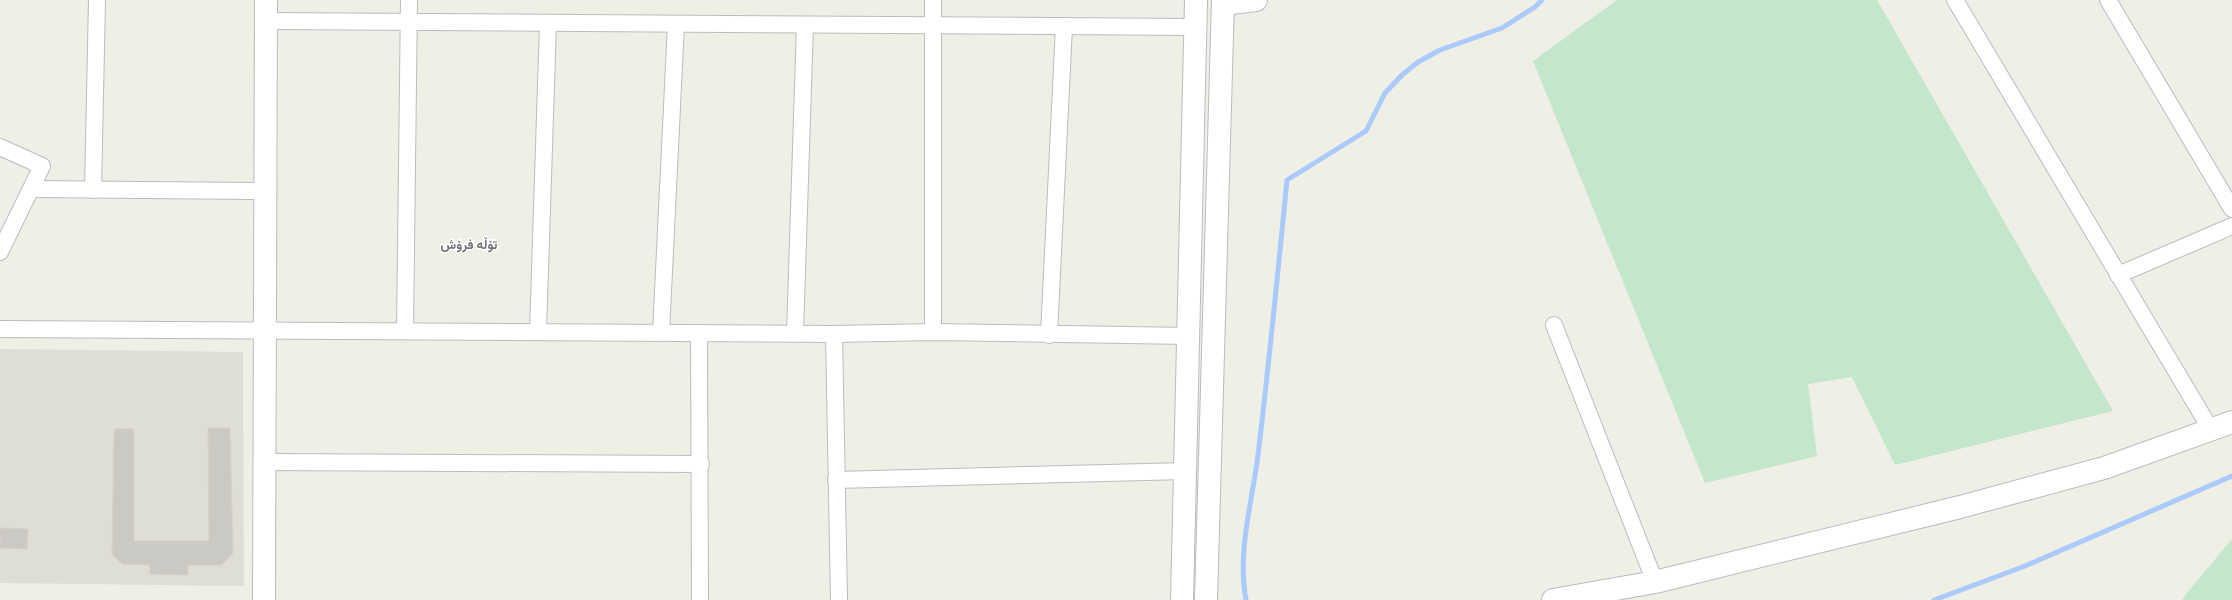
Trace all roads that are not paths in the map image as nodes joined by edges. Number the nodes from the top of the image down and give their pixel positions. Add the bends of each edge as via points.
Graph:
1 (97, 0) edge
2 (409, 0) edge
3 (933, 0) edge
4 (1196, 0) edge
5 (1256, 0) edge
6 (1955, 0) edge
7 (2108, 0) edge
8 (1223, 2) edge
9 (266, 11) edge
10 (408, 22) junction
11 (548, 23) junction
12 (676, 24) junction
13 (805, 25) junction
14 (933, 25) junction
15 (1064, 26) junction
16 (1196, 27) junction
17 (0, 147) edge
18 (31, 190) junction
19 (93, 190) junction
20 (265, 190) junction
21 (2232, 210) edge
22 (2232, 226) edge
23 (0, 252) edge
24 (2118, 275) junction
25 (1554, 326) dead end
26 (0, 329) edge
27 (265, 330) junction
28 (404, 331) junction
29 (538, 332) junction
30 (933, 332) junction
31 (660, 333) junction
32 (699, 333) junction
33 (795, 333) junction
34 (834, 334) junction
35 (1048, 335) junction
36 (1190, 336) junction
37 (2232, 422) edge
38 (2210, 430) junction
39 (264, 462) junction
40 (701, 464) junction
41 (1186, 471) junction
42 (836, 480) junction
43 (1185, 493) junction
44 (1209, 493) junction
45 (1655, 582) junction
46 (264, 600) edge
47 (700, 600) edge
48 (839, 600) edge
49 (1182, 600) edge
50 (1206, 600) edge
51 (1553, 600) edge

1 - 19 street
2 - 10 street
3 - 14 street
4 - 16 main road
5 - 8 main road
6 - 24 street
7 - 21 street
8 - 44 main road
9 - 10 street
9 - 20 main road
10 - 11 street
10 - 28 street
11 - 12 street
11 - 29 street
12 - 13 street
12 - 31 street
13 - 14 street
13 - 33 street
14 - 15 street
14 - 30 street
15 - 16 street
15 - 35 street
16 - 36 main road
17 - 18 street via 42,166
18 - 19 street
18 - 23 street
19 - 20 street
20 - 27 main road
22 - 24 street
24 - 38 street
25 - 45 street
26 - 27 street
27 - 28 street
27 - 39 main road
28 - 29 street
29 - 31 street
30 - 34 street
30 - 35 street
31 - 32 street
32 - 33 street
32 - 40 street
33 - 34 street
34 - 42 street
35 - 36 street
36 - 41 main road
37 - 38 main road
38 - 45 main road via 2104,468 2032,488
39 - 40 street
39 - 46 main road
40 - 47 street
41 - 42 street
41 - 43 main road
42 - 48 street
43 - 44 main road
43 - 49 main road
44 - 50 main road
45 - 51 main road

